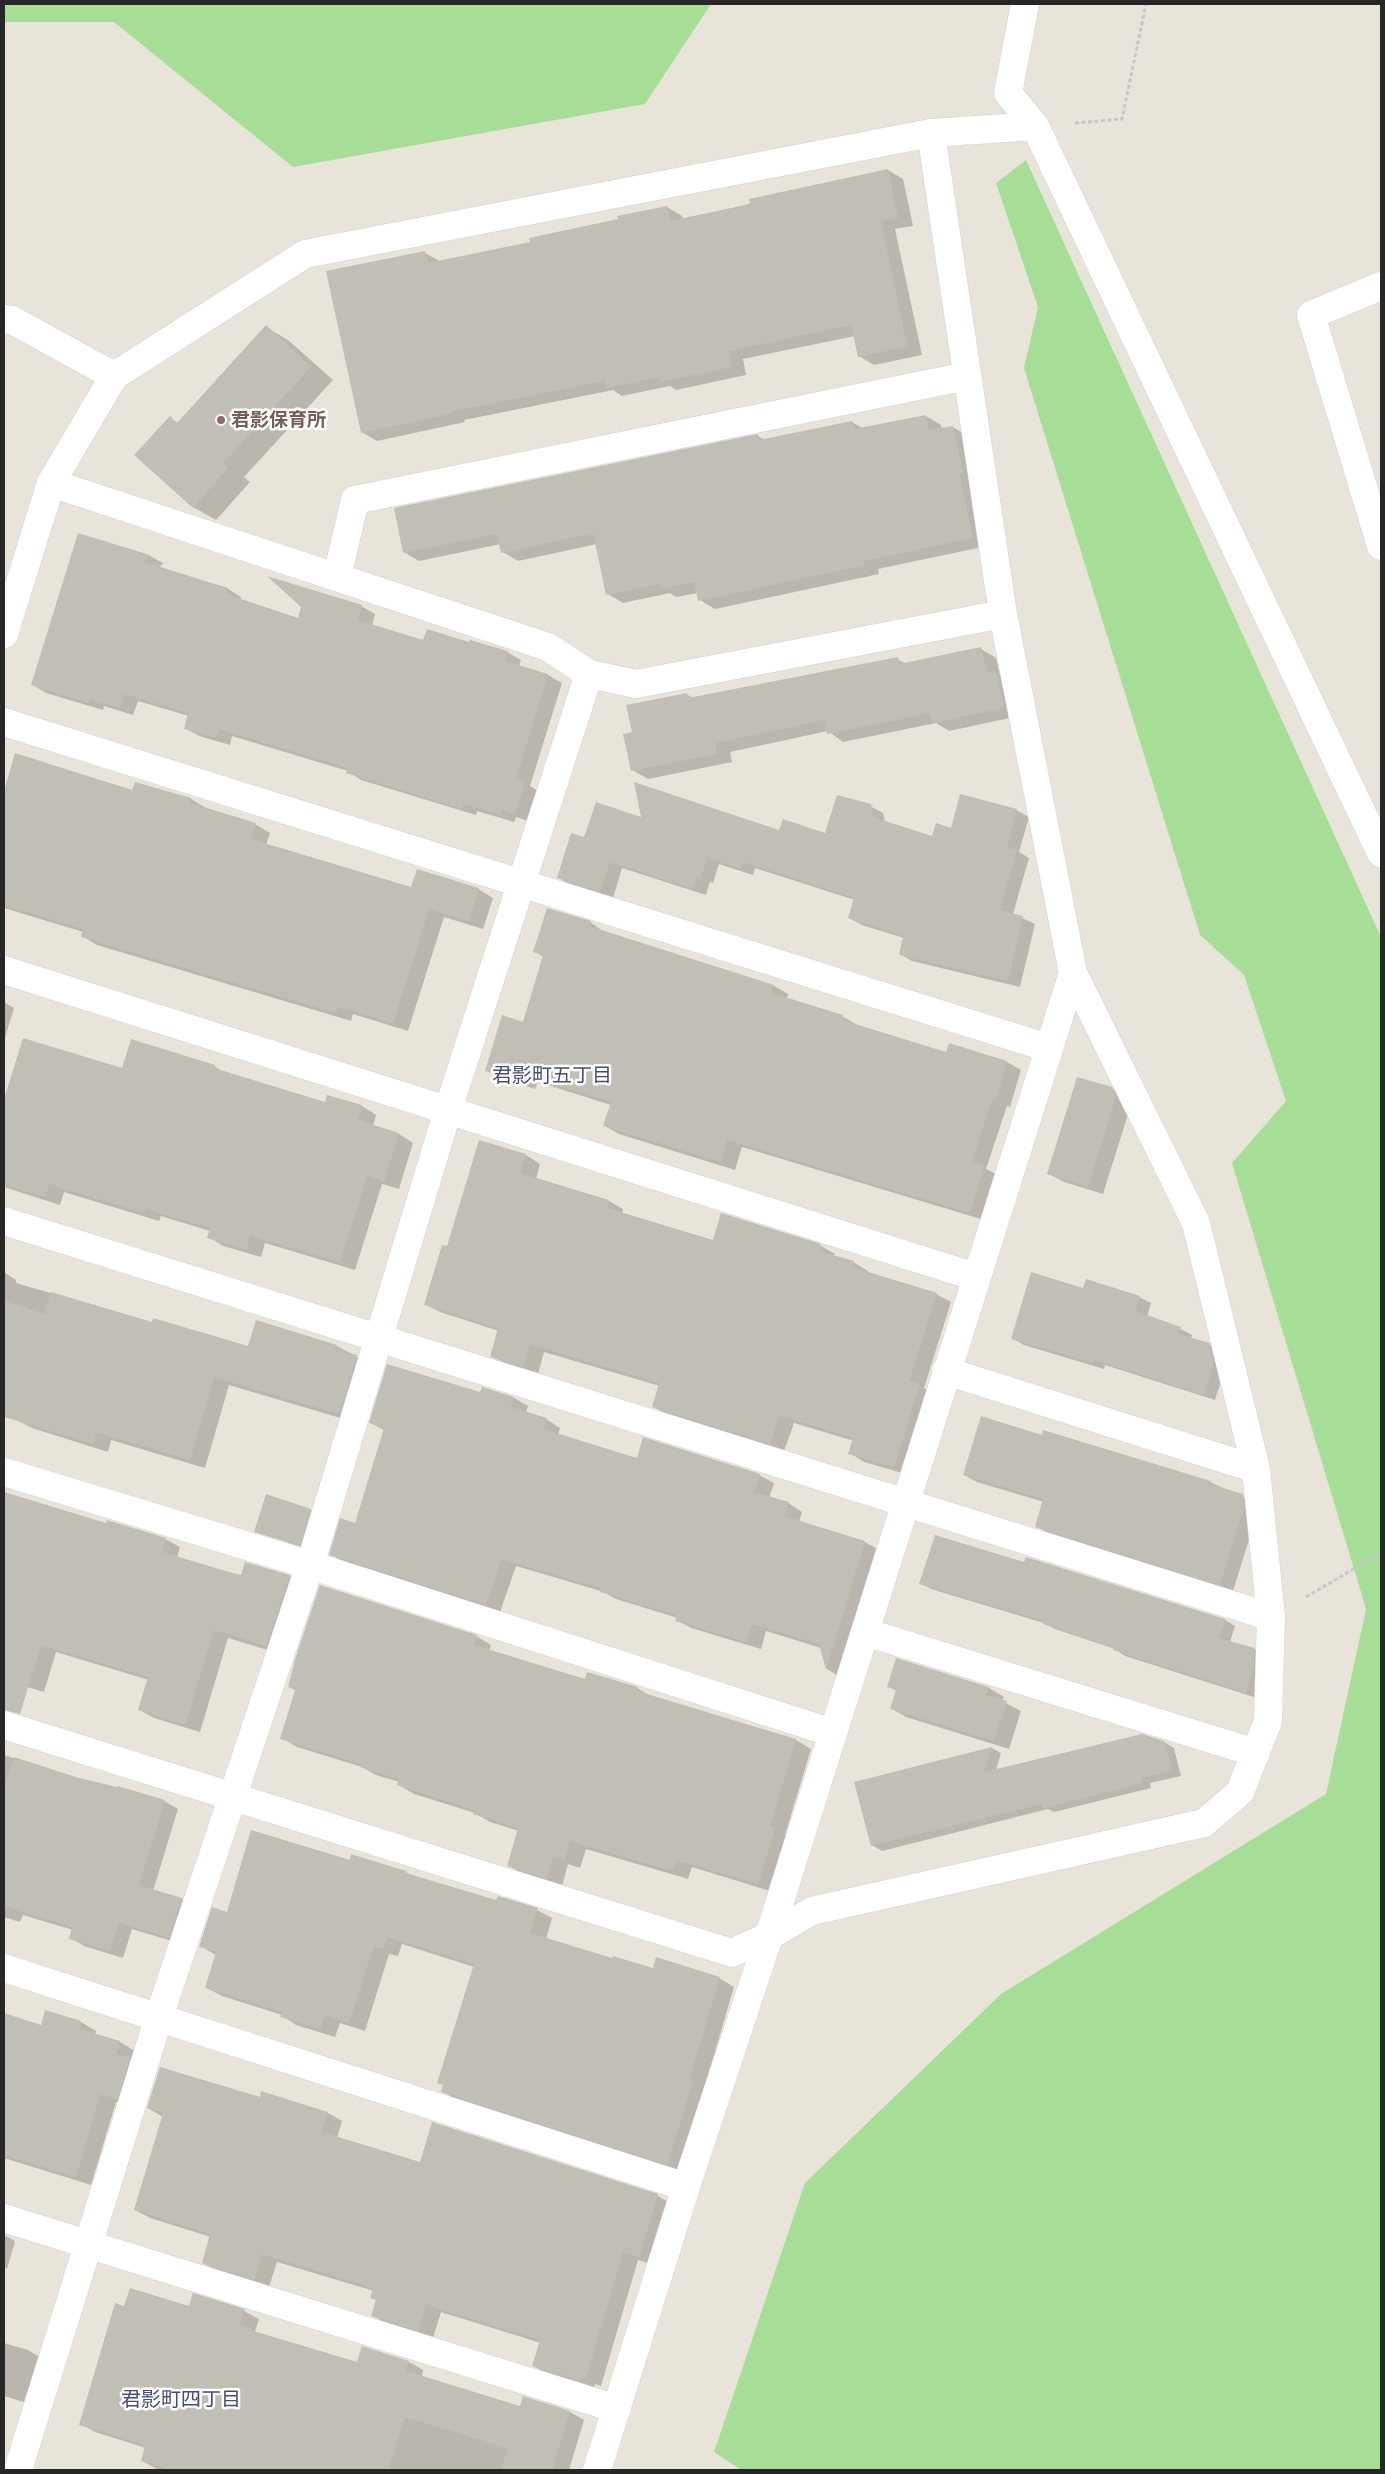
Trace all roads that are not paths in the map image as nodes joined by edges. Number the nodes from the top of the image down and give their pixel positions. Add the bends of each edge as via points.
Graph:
1 (1025, 4) edge
2 (1035, 126) junction
3 (931, 133) junction
4 (1381, 286) edge
5 (4, 319) edge
6 (114, 376) junction
7 (967, 376) junction
8 (51, 483) junction
9 (1381, 546) edge
10 (337, 577) junction
11 (1003, 614) junction
12 (4, 634) edge
13 (590, 674) junction
14 (4, 722) edge
15 (1381, 853) edge
16 (521, 884) junction
17 (4, 970) edge
18 (1073, 973) junction
19 (1049, 1048) junction
20 (448, 1110) junction
21 (4, 1221) edge
22 (976, 1277) junction
23 (379, 1337) junction
24 (946, 1371) junction
25 (1256, 1469) junction
26 (4, 1472) edge
27 (905, 1502) junction
28 (310, 1565) junction
29 (1271, 1617) junction
30 (865, 1632) junction
31 (4, 1725) edge
32 (833, 1733) junction
33 (1256, 1752) junction
34 (232, 1796) junction
35 (769, 1936) junction
36 (4, 1968) edge
37 (159, 2017) junction
38 (686, 2187) junction
39 (4, 2218) edge
40 (88, 2244) junction
41 (616, 2409) junction
42 (4, 2468) edge
43 (11, 2470) edge
44 (18, 2470) edge
45 (597, 2470) edge

1 - 2 street via 1008,94
2 - 3 street
2 - 15 street
3 - 6 street via 305,254
3 - 7 street
4 - 9 street via 1311,315
5 - 6 street via 12,320
6 - 8 street
7 - 10 street via 355,500
7 - 11 street
8 - 10 street
8 - 12 street
10 - 13 street via 548,647
11 - 13 street via 636,684
11 - 18 street
13 - 16 street
14 - 16 street
16 - 19 street
16 - 20 street
17 - 20 street
18 - 19 street
18 - 25 street via 1196,1223
19 - 22 street
20 - 22 street
20 - 23 street
21 - 23 street
22 - 24 street
23 - 27 street
23 - 28 street
24 - 25 street
24 - 27 street
25 - 29 street
26 - 28 street
27 - 29 street
27 - 30 street
28 - 32 street
28 - 34 street
29 - 33 street via 1268,1721
30 - 32 street
30 - 33 street
31 - 34 street
32 - 35 street
33 - 35 street via 1240,1792 1204,1823 812,1911
34 - 35 street via 732,1953
34 - 37 street
35 - 38 street
36 - 37 street
37 - 38 street
37 - 40 street
38 - 41 street
39 - 40 street
40 - 41 street
40 - 44 street
41 - 45 street
42 - 43 street

